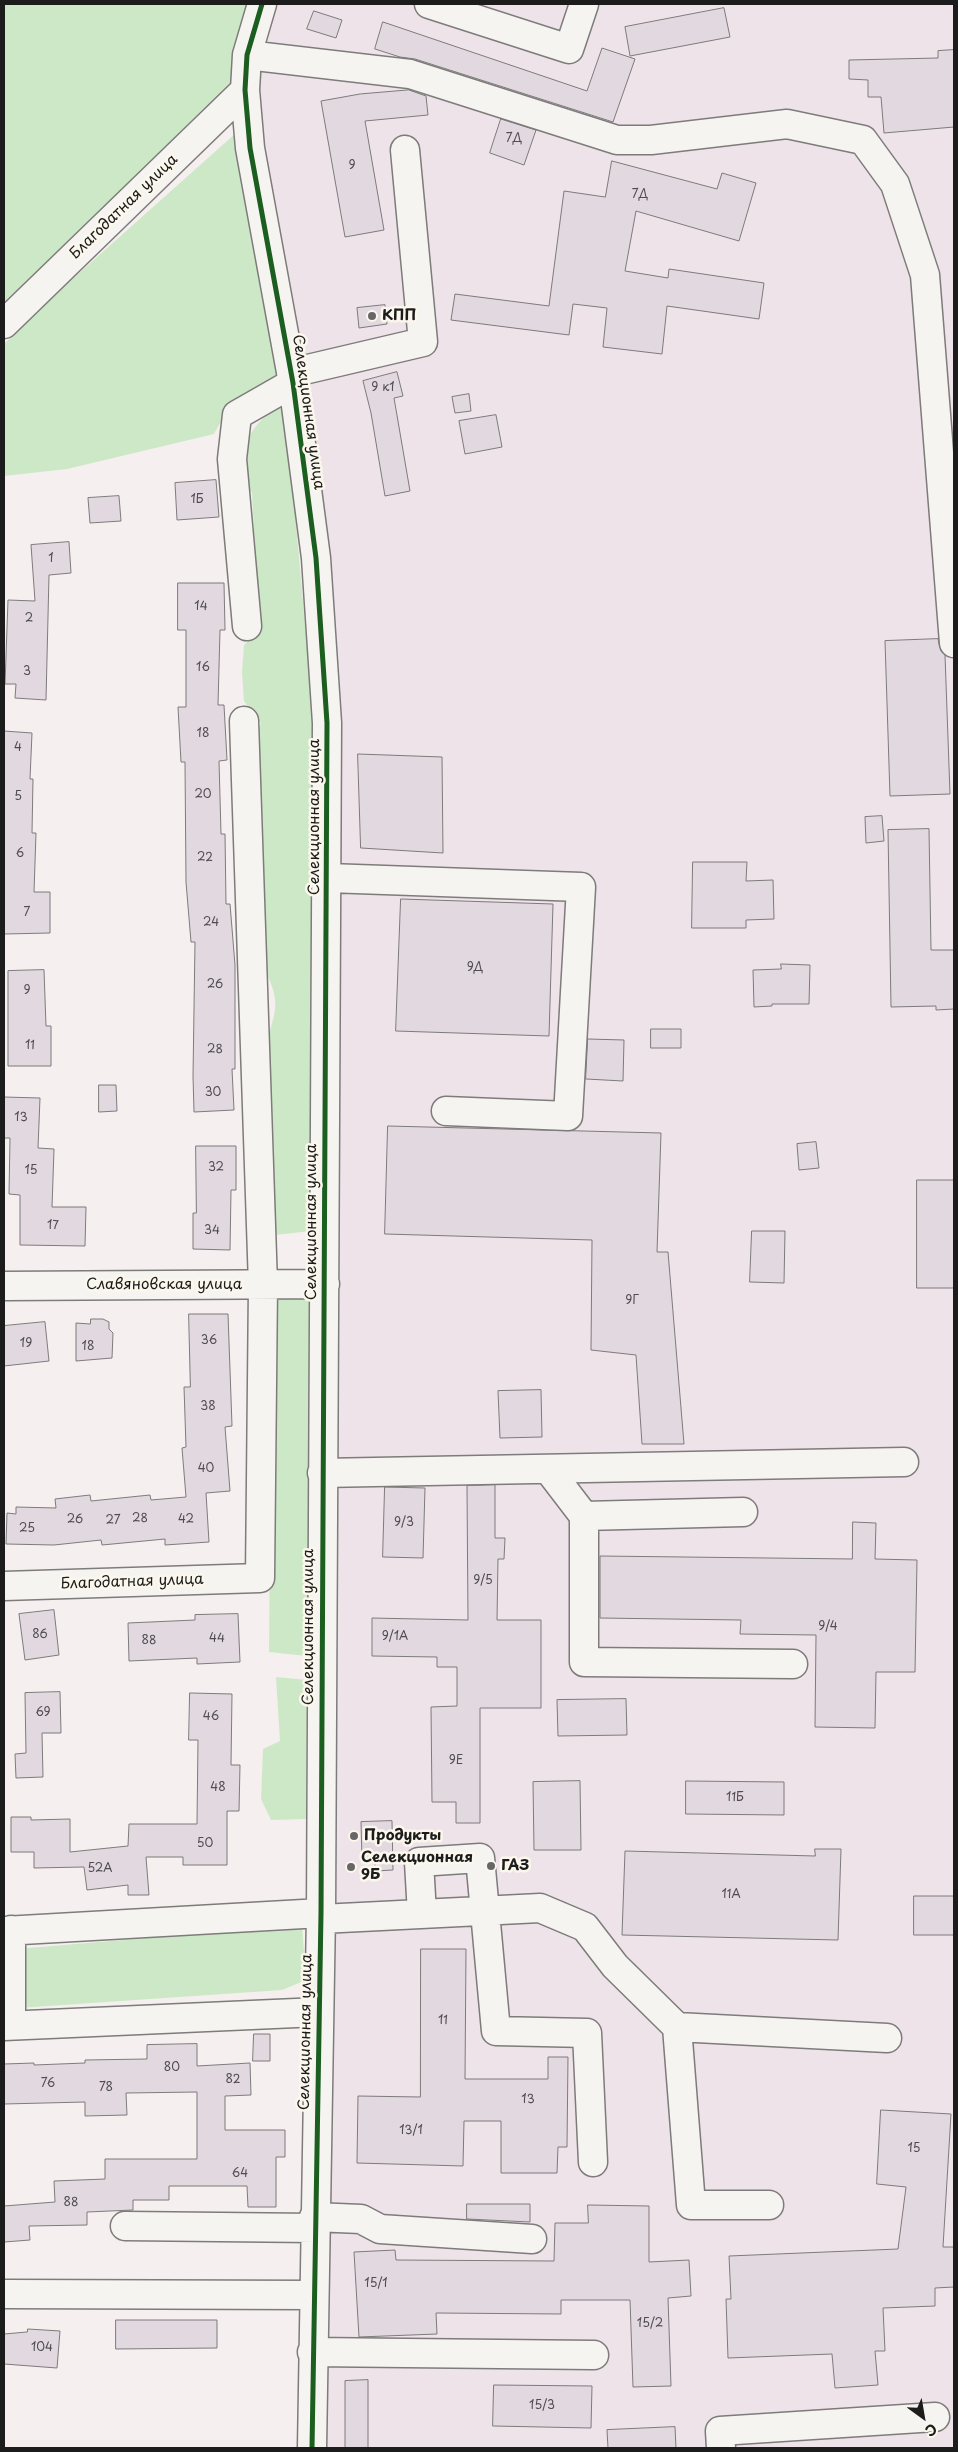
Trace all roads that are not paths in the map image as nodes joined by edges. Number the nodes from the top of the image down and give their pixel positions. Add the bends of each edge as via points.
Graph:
1 (262, 4) edge
2 (428, 4) edge
3 (584, 4) edge
4 (247, 55) junction
5 (245, 90) junction
6 (405, 150) dead end
7 (4, 324) edge
8 (292, 378) junction
9 (247, 626) dead end
10 (954, 643) edge
11 (244, 721) dead end
12 (328, 878) junction
13 (446, 1111) dead end
14 (262, 1284) junction
15 (325, 1284) junction
16 (4, 1286) edge
17 (904, 1462) dead end
18 (548, 1469) junction
19 (322, 1473) junction
20 (743, 1512) dead end
21 (584, 1516) junction
22 (4, 1586) edge
23 (793, 1664) dead end
24 (483, 1911) junction
25 (422, 1914) junction
26 (321, 1916) junction
27 (6, 1930) edge
28 (319, 2012) junction
29 (7, 2026) edge
30 (677, 2027) junction
31 (887, 2038) dead end
32 (593, 2162) dead end
33 (770, 2205) dead end
34 (314, 2222) junction
35 (125, 2226) dead end
36 (532, 2239) dead end
37 (4, 2294) edge
38 (313, 2295) junction
39 (312, 2352) junction
40 (594, 2355) dead end
41 (935, 2417) dead end
42 (312, 2448) edge
43 (721, 2448) edge

1 - 4 street, Селекционная улица
2 - 3 street via 569,49
4 - 5 street, Селекционная улица
4 - 10 street via 410,74 617,140 651,140 787,124 863,140 895,184 925,276
5 - 7 street, Благодатная улица
5 - 8 street, Селекционная улица via 250,148
6 - 8 street via 423,342
8 - 9 street via 237,415 232,459
8 - 12 street, Селекционная улица via 317,568 328,724
11 - 14 street
12 - 13 street via 581,888 568,1116
12 - 15 street, Селекционная улица
14 - 15 street, Славяновская улица
14 - 16 street, Славяновская улица
14 - 22 street, Благодатная улица via 260,1578
15 - 19 street, Селекционная улица
17 - 18 street
18 - 19 street
18 - 21 street
19 - 26 street, Селекционная улица
20 - 21 street
21 - 23 street via 584,1662
24 - 25 street
24 - 25 street via 480,1858 419,1862
24 - 30 street via 540,1908 585,1927 616,1966
24 - 32 street via 496,2031 587,2032
25 - 26 street
26 - 27 street
26 - 28 street, Селекционная улица
27 - 29 street
28 - 29 street
28 - 34 street, Селекционная улица
30 - 31 street
30 - 33 street via 691,2205
34 - 35 street
34 - 36 street via 361,2219 380,2229
34 - 38 street, Селекционная улица
37 - 38 street
38 - 39 street, Селекционная улица
39 - 40 street
39 - 42 street, Селекционная улица
41 - 43 street via 720,2431

